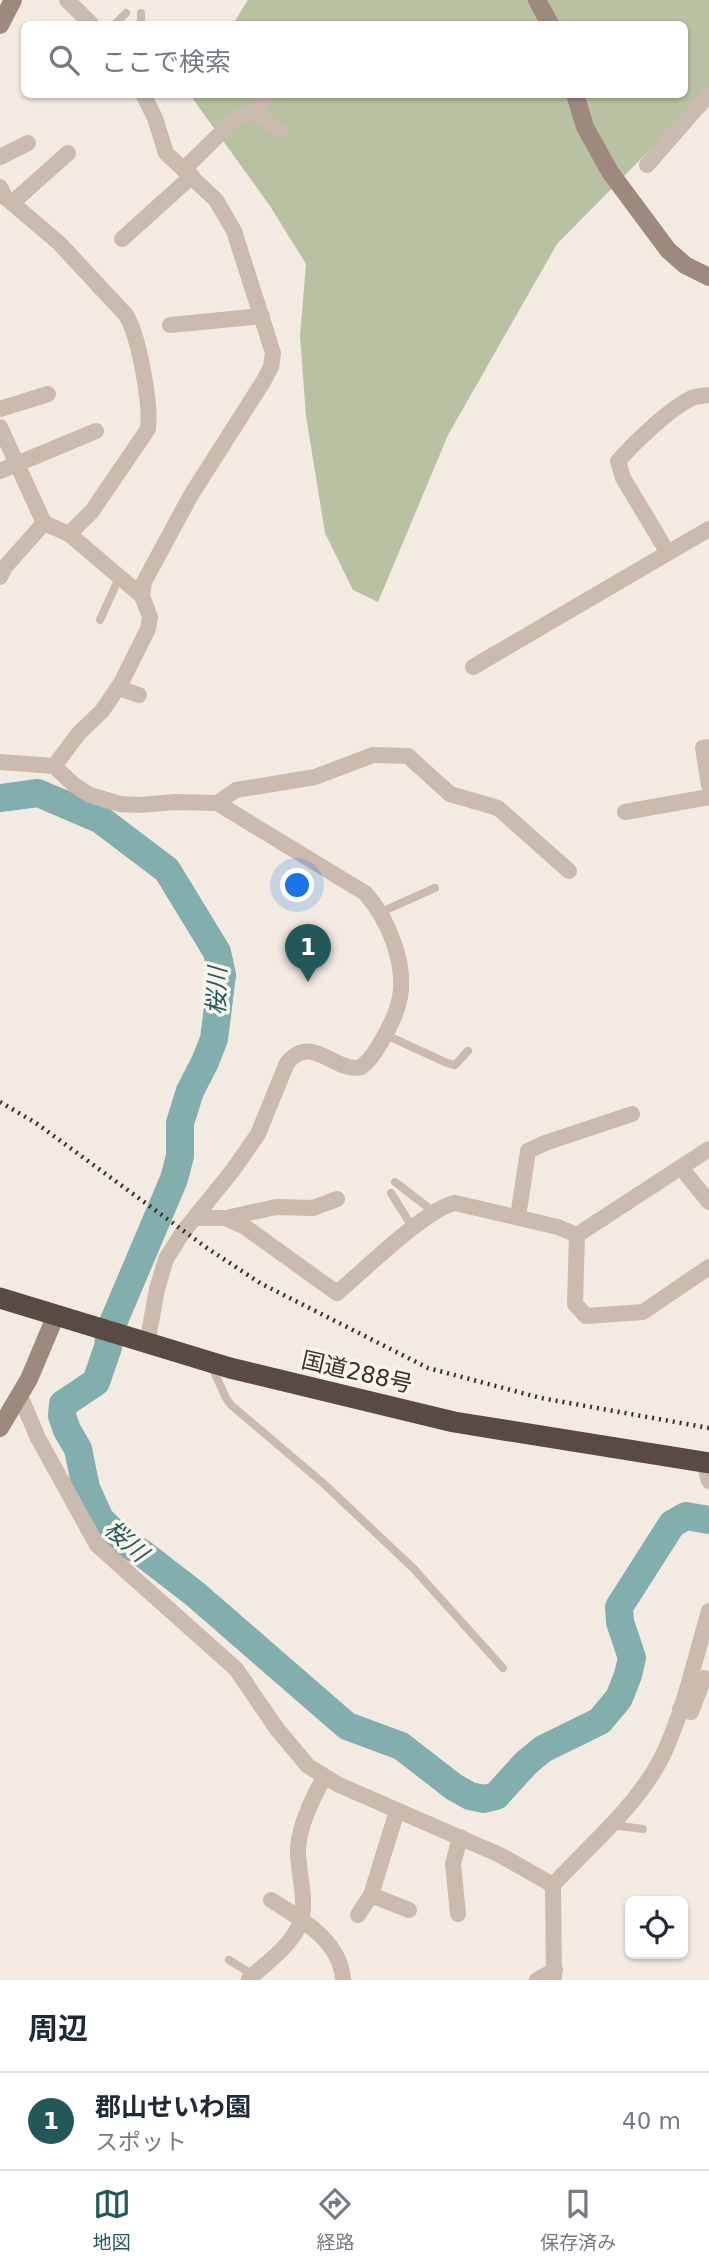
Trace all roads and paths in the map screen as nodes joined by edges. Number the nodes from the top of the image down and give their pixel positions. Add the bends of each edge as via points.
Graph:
1 (13, 0) edge
2 (67, 0) edge
3 (537, 0) edge
4 (125, 13) dead end
5 (141, 13) dead end
6 (88, 21) edge
7 (118, 21) edge
8 (141, 21) edge
9 (548, 21) edge
10 (0, 25) edge
11 (709, 94) edge
12 (144, 98) edge
13 (265, 98) edge
14 (576, 98) edge
15 (254, 111) junction
16 (280, 131) dead end
17 (28, 143) dead end
18 (68, 153) dead end
19 (0, 157) edge
20 (647, 165) dead end
21 (188, 173) junction
22 (0, 187) edge
23 (12, 203) junction
24 (122, 239) dead end
25 (709, 277) edge
26 (262, 316) junction
27 (170, 325) dead end
28 (48, 394) dead end
29 (709, 395) edge
30 (0, 409) edge
31 (0, 427) edge
32 (96, 431) dead end
33 (17, 464) junction
34 (0, 471) edge
35 (0, 486) edge
36 (44, 523) junction
37 (709, 529) edge
38 (69, 534) junction
39 (668, 553) junction
40 (0, 578) edge
41 (119, 578) junction
42 (142, 596) junction
43 (100, 620) dead end
44 (473, 667) dead end
45 (118, 688) junction
46 (139, 695) dead end
47 (709, 747) edge
48 (0, 762) edge
49 (54, 766) junction
50 (709, 785) edge
51 (709, 797) edge
52 (217, 803) junction
53 (625, 812) dead end
54 (569, 871) dead end
55 (435, 888) dead end
56 (381, 912) junction
57 (386, 1035) junction
58 (468, 1052) dead end
59 (632, 1114) dead end
60 (709, 1149) edge
61 (682, 1169) junction
62 (395, 1181) dead end
63 (391, 1193) dead end
64 (337, 1199) dead end
65 (709, 1202) edge
66 (434, 1212) junction
67 (226, 1217) junction
68 (518, 1217) junction
69 (195, 1218) junction
70 (414, 1228) junction
71 (577, 1235) junction
72 (706, 1276) edge
73 (0, 1298) edge
74 (56, 1315) junction
75 (146, 1343) junction
76 (210, 1362) junction
77 (20, 1395) junction
78 (0, 1428) edge
79 (707, 1469) edge
80 (709, 1611) edge
81 (503, 1668) dead end
82 (709, 1679) edge
83 (680, 1709) junction
84 (324, 1777) junction
85 (397, 1811) junction
86 (612, 1825) junction
87 (643, 1829) dead end
88 (460, 1837) junction
89 (553, 1885) junction
90 (371, 1895) junction
91 (271, 1900) dead end
92 (409, 1910) dead end
93 (458, 1914) dead end
94 (358, 1915) dead end
95 (301, 1919) junction
96 (229, 1960) dead end
97 (554, 1975) edge
98 (251, 1977) edge
99 (348, 1978) edge
100 (537, 1980) edge

1 - 10 street
2 - 6 street
3 - 9 street
4 - 7 lane
5 - 8 lane
11 - 20 street
12 - 21 street via 166,153
13 - 15 street
14 - 25 street via 585,127 610,172 668,250
15 - 16 street
15 - 21 street via 233,121
17 - 19 street
18 - 23 street
21 - 24 street
21 - 26 street via 216,200 234,231
22 - 23 street
23 - 38 street via 59,243 126,315 143,371 148,429 92,511
26 - 27 street
26 - 42 street via 273,353 271,367 191,495 144,582
28 - 30 street
29 - 39 street via 693,398 673,411 618,461 623,478
31 - 33 street
32 - 33 street
33 - 34 street
33 - 35 street
33 - 36 street
36 - 38 street
36 - 40 street
37 - 39 street
38 - 41 street
39 - 44 street
41 - 42 street
41 - 43 lane
42 - 45 street via 150,617 148,629
45 - 46 street
45 - 49 street
47 - 50 street via 703,748
48 - 49 street
49 - 52 street via 90,795 120,804
51 - 53 street
52 - 54 street via 236,790 315,777 373,755 408,756 450,794 498,808
52 - 56 street via 354,885
55 - 56 lane
56 - 57 street via 401,981 397,1010
57 - 58 lane via 455,1065
57 - 69 street via 365,1064 354,1069 313,1052 290,1059 258,1134
59 - 68 street via 528,1151
60 - 61 street
61 - 65 street
61 - 71 street
62 - 66 lane
63 - 70 lane
64 - 67 street via 313,1208 276,1207
66 - 68 street via 455,1203
66 - 70 street
67 - 69 street
67 - 70 street via 337,1293
68 - 71 street
69 - 75 street via 166,1259
71 - 72 street via 575,1304 586,1316 643,1312
73 - 74 highway, 国道288号
74 - 75 highway, 国道288号
74 - 77 street
75 - 76 highway, 国道288号
76 - 79 highway, 国道288号 via 454,1422
76 - 81 lane via 231,1405 413,1568
77 - 78 street
77 - 84 street via 38,1438 97,1545 236,1669 276,1729 308,1766
80 - 83 street
82 - 83 street via 704,1678 691,1712
83 - 86 street via 661,1758
84 - 85 street
84 - 95 street via 311,1801 298,1847
85 - 88 street
85 - 90 street
86 - 87 lane
86 - 89 street
88 - 89 street
88 - 93 street via 453,1864
89 - 97 street
90 - 92 street
90 - 94 street
91 - 95 street
95 - 98 street via 292,1938
95 - 99 street via 329,1946
96 - 98 lane
97 - 100 street

